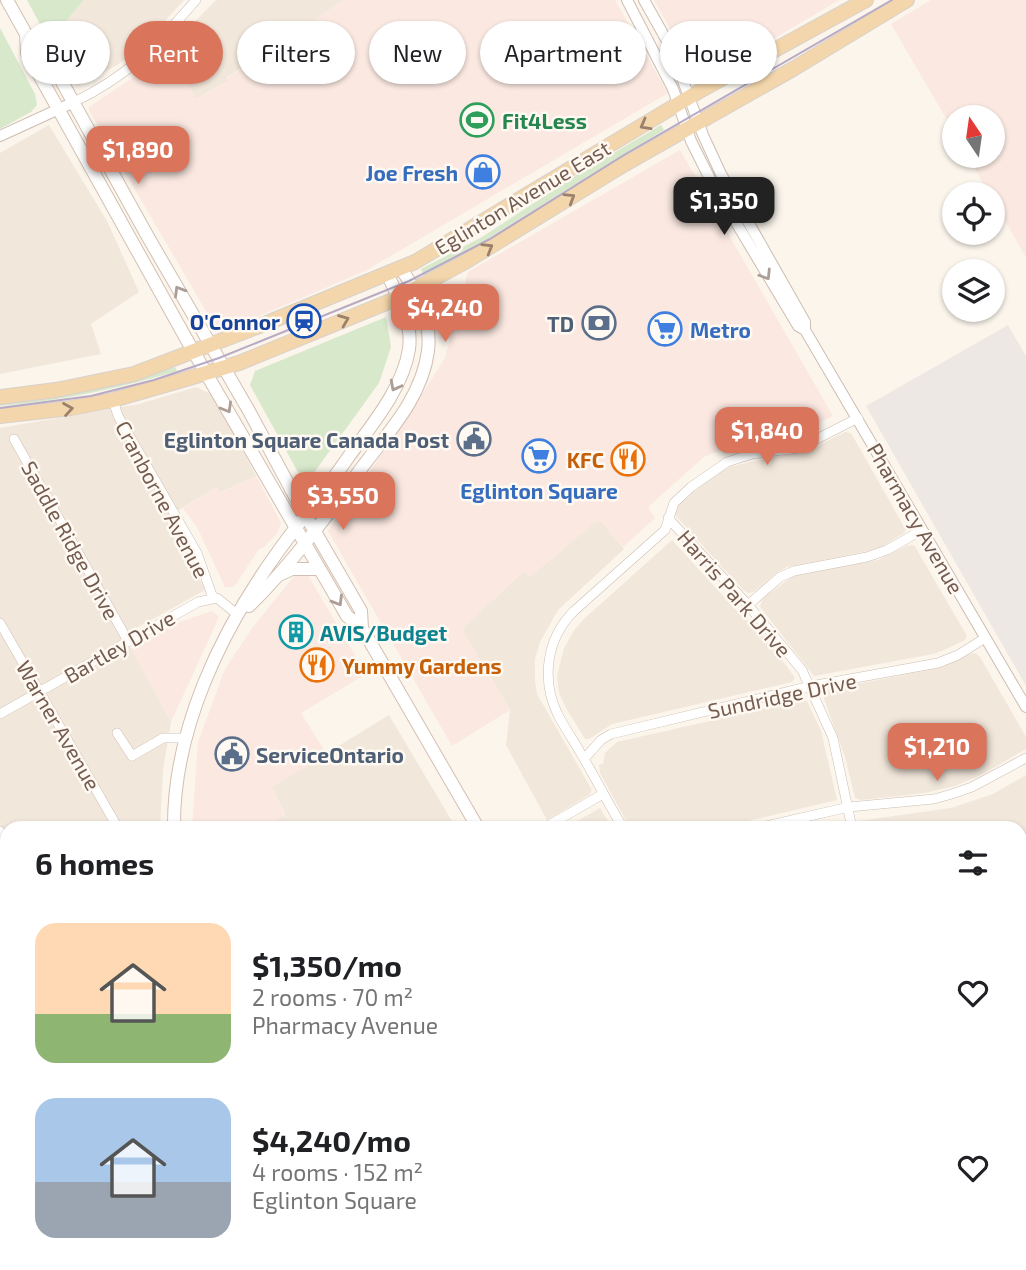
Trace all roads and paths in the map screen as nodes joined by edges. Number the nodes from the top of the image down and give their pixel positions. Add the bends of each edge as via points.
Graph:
1 (7, 0) edge
2 (196, 0) edge
3 (627, 0) edge
4 (644, 0) edge
5 (866, 0) edge
6 (907, 0) edge
7 (21, 25) edge
8 (45, 84) edge
9 (62, 84) edge
10 (684, 101) junction
11 (72, 103) junction
12 (59, 109) junction
13 (693, 126) junction
14 (0, 136) edge
15 (394, 270) junction
16 (415, 290) junction
17 (398, 298) junction
18 (211, 344) junction
19 (193, 351) junction
20 (224, 367) junction
21 (206, 373) junction
22 (0, 397) edge
23 (113, 400) junction
24 (0, 416) edge
25 (858, 418) junction
26 (14, 439) dead end
27 (325, 489) junction
28 (292, 490) junction
29 (334, 506) junction
30 (306, 516) junction
31 (668, 518) junction
32 (296, 528) junction
33 (922, 530) junction
34 (315, 531) junction
35 (305, 544) junction
36 (328, 554) junction
37 (319, 569) junction
38 (275, 576) junction
39 (213, 598) junction
40 (748, 604) junction
41 (238, 615) junction
42 (0, 622) edge
43 (362, 628) junction
44 (985, 638) junction
45 (128, 641) junction
46 (811, 686) junction
47 (39, 692) junction
48 (1026, 707) edge
49 (0, 714) edge
50 (117, 733) dead end
51 (186, 737) junction
52 (1026, 758) edge
53 (584, 759) junction
54 (603, 794) junction
55 (849, 807) junction
56 (114, 821) edge
57 (174, 821) edge
58 (474, 821) edge
59 (556, 821) edge
60 (619, 821) edge
61 (788, 821) edge
62 (851, 821) edge

1 - 7 main road
2 - 11 street via 135,65
3 - 10 street, Pharmacy Avenue via 673,89
4 - 10 street, Pharmacy Avenue via 671,48
5 - 10 main road, Eglinton Avenue East
6 - 13 main road, Eglinton Avenue East
8 - 12 main road
9 - 11 main road
10 - 13 street, Pharmacy Avenue
10 -> 15 main road, Eglinton Avenue East via 415,262
11 - 12 street
18 -> 11 main road
12 - 14 street
12 - 19 main road
16 -> 13 main road, Eglinton Avenue East
13 - 25 street, Pharmacy Avenue via 710,179 738,229
15 - 16 main road
15 - 17 main road
15 - 18 main road, Eglinton Avenue East
16 - 17 main road, Eglinton Avenue East
16 - 29 main road via 429,335 422,376 396,424
20 -> 17 main road, Eglinton Avenue East
17 -> 27 main road via 410,337 404,367 392,393
18 - 19 main road, Eglinton Avenue East
18 - 20 main road
19 - 21 main road
19 - 22 main road, Eglinton Avenue East via 124,376
20 - 21 main road, Eglinton Avenue East
20 - 28 main road
21 - 23 main road, Eglinton Avenue East
21 -> 32 main road
24 -> 23 main road, Eglinton Avenue East
23 - 39 street, Cranborne Avenue via 197,553
25 - 31 street via 799,448 727,462 674,503
25 - 33 street, Pharmacy Avenue
26 - 45 street, Saddle Ridge Drive
27 - 28 main road
27 - 30 main road
28 - 30 main road
29 - 34 main road
29 - 36 main road via 327,527
30 - 32 main road
30 - 34 main road
31 - 40 street, Harris Park Drive
31 - 53 street via 665,530 564,621 552,643 549,692
32 - 35 main road
32 - 41 main road
33 - 40 street via 867,557 794,571
33 - 44 street, Pharmacy Avenue
34 - 35 main road
34 - 36 main road
35 - 37 main road
35 - 38 main road
36 - 43 main road via 361,611
37 - 38 main road via 292,569
37 -> 43 main road via 347,616
38 - 41 main road
39 - 41 street
39 - 45 street, Bartley Drive
40 - 46 street, Harris Park Drive
41 - 51 main road
42 - 47 street, Warner Avenue
43 - 58 main road
44 - 46 street, Sundridge Drive via 938,663
44 - 48 street, Pharmacy Avenue
45 - 47 street, Bartley Drive
46 - 53 street, Sundridge Drive via 611,734
46 - 55 street, Harris Park Drive via 833,738
47 - 49 street, Bartley Drive
47 - 56 street, Warner Avenue
50 - 51 street via 132,756 163,738
51 - 57 main road
52 - 55 street via 952,794
53 - 54 street
54 - 59 street
54 - 60 street
55 - 61 street
55 - 62 street, Harris Park Drive

